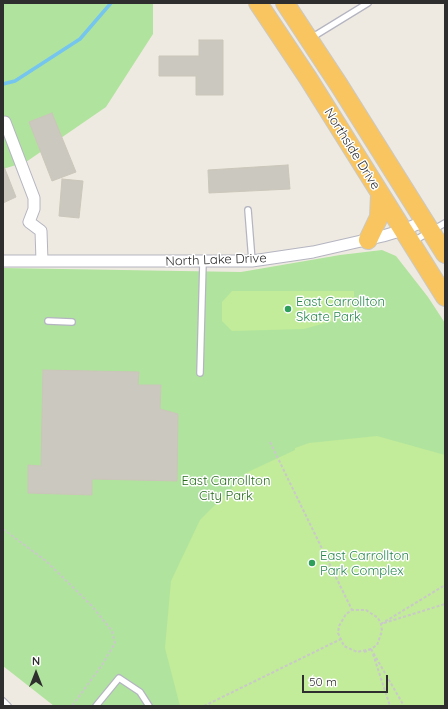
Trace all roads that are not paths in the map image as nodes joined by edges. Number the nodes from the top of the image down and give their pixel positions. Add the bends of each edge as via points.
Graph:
1 (258, 3) edge
2 (285, 3) edge
3 (368, 3) edge
4 (309, 39) junction
5 (5, 122) dead end
6 (380, 194) junction
7 (248, 210) dead end
8 (433, 225) edge
9 (407, 237) junction
10 (368, 240) junction
11 (445, 254) edge
12 (3, 261) edge
13 (42, 261) junction
14 (252, 261) junction
15 (203, 262) junction
16 (445, 297) edge
17 (48, 321) dead end
18 (72, 322) dead end
19 (200, 373) dead end
20 (3, 701) edge
21 (8, 706) edge
22 (96, 706) edge
23 (149, 706) edge

1 - 6 highway, Northside Drive
2 - 4 highway, Northside Drive
3 - 4 lane
4 - 8 highway, Northside Drive
5 - 13 street via 34,198 34,209 29,222 41,231
6 - 9 highway, Northside Drive
6 - 10 highway via 379,217
7 - 14 lane
8 - 9 street, North Lake Drive
8 - 11 highway, Northside Drive
9 - 10 street, North Lake Drive
9 - 16 highway, Northside Drive
10 - 14 street, North Lake Drive via 314,252
12 - 13 street, North Lake Drive
13 - 15 street, North Lake Drive
14 - 15 street, North Lake Drive
15 - 19 lane
17 - 18 lane
20 - 21 lane
22 - 23 lane via 119,678 140,692

